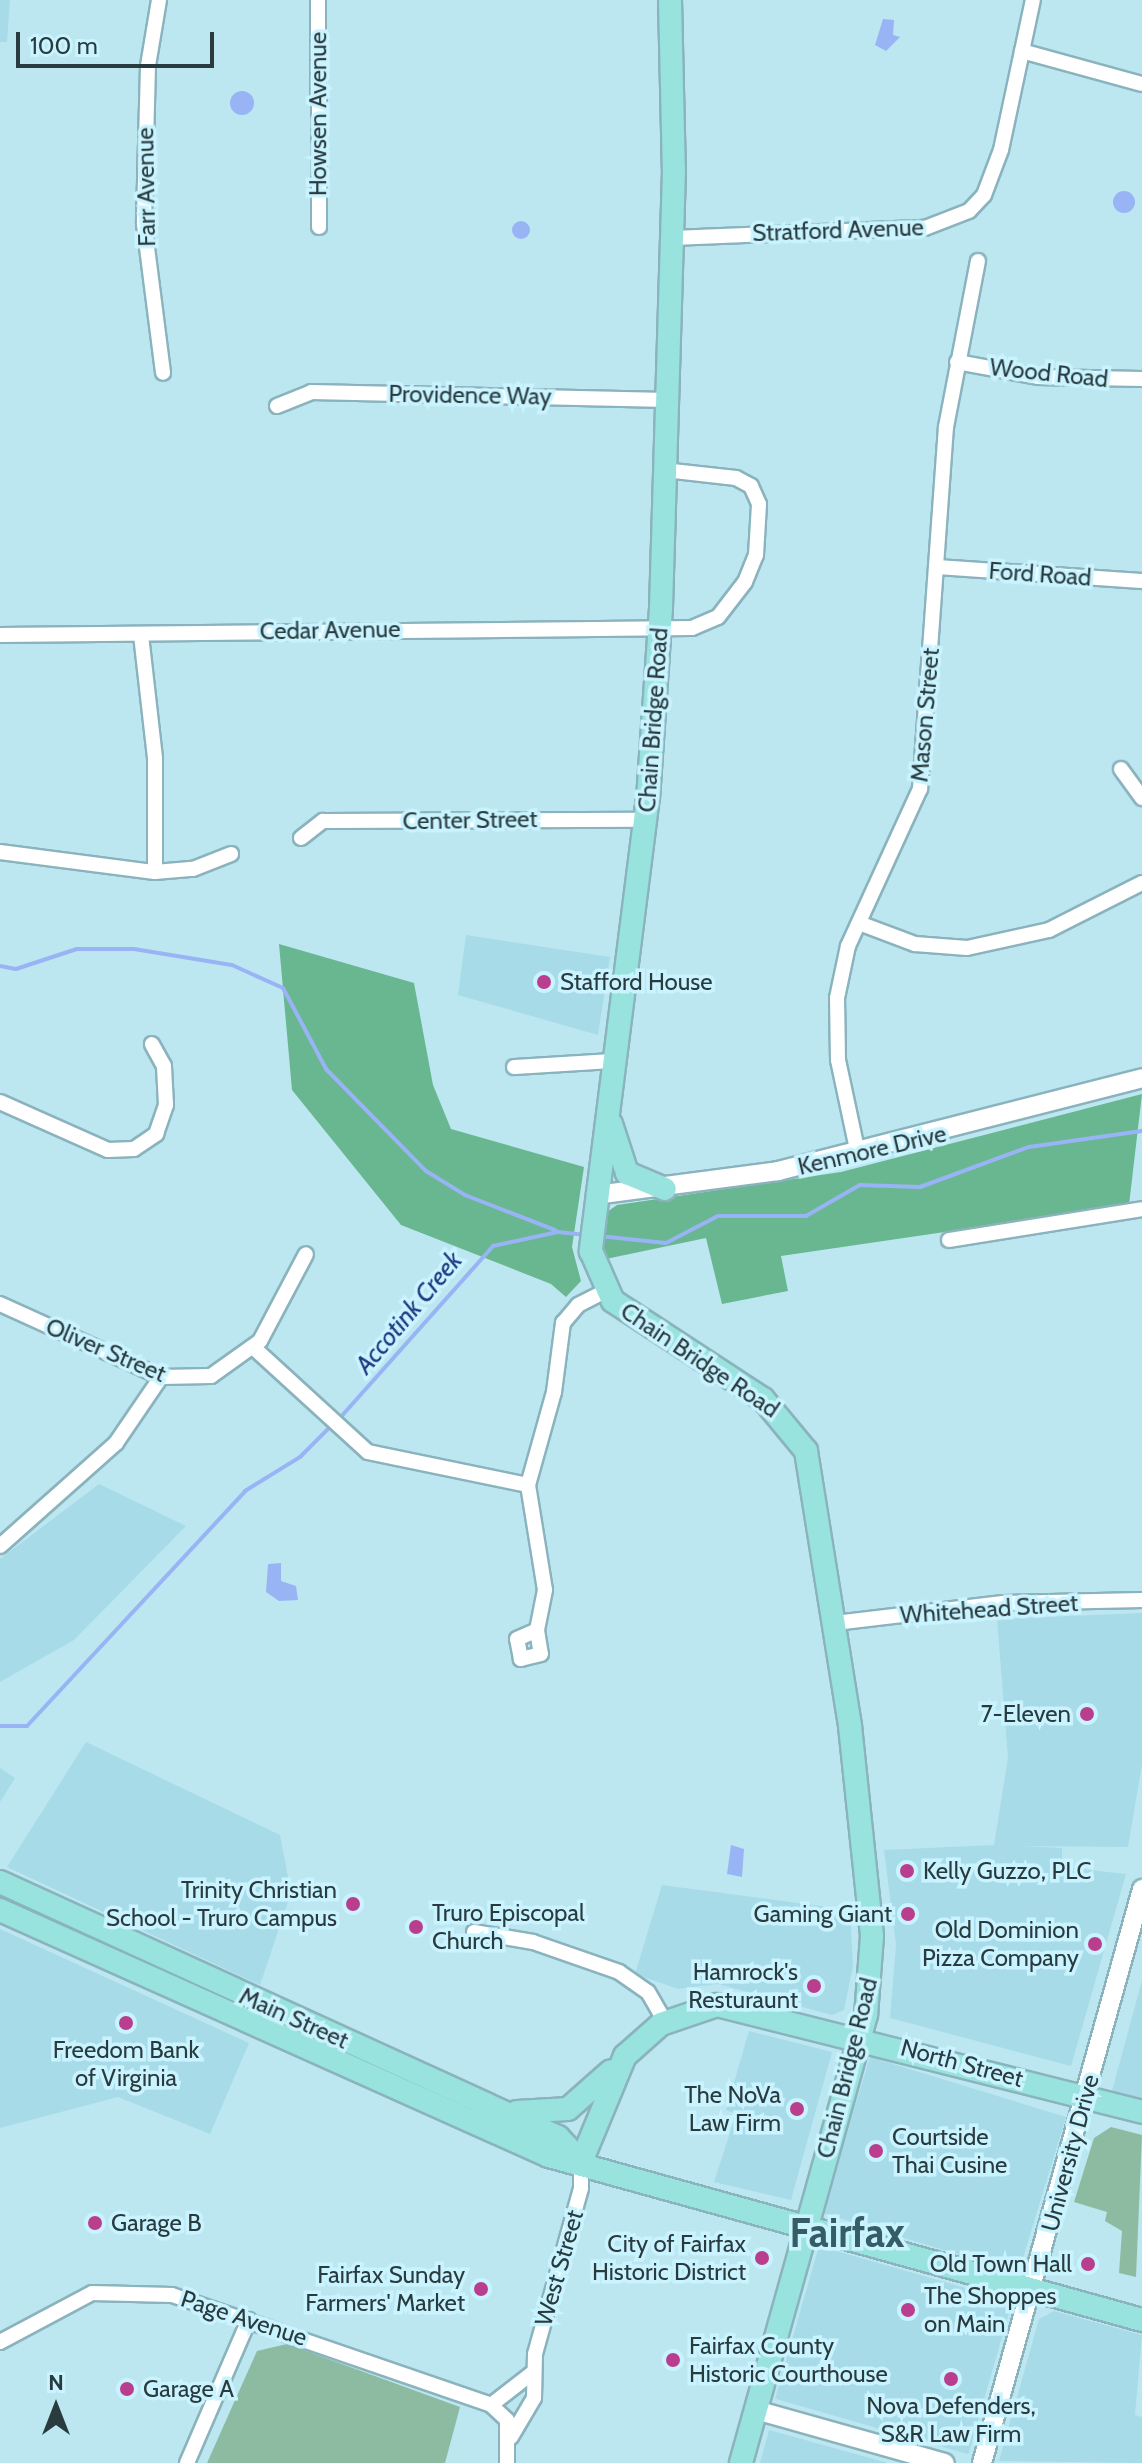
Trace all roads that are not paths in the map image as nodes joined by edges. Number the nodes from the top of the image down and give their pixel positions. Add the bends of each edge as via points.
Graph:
1 (159, 0) edge
2 (318, 0) edge
3 (670, 0) edge
4 (1033, 0) edge
5 (1022, 51) junction
6 (1142, 84) edge
7 (319, 227) dead end
8 (672, 238) junction
9 (978, 261) dead end
10 (957, 362) junction
11 (163, 373) dead end
12 (1142, 379) edge
13 (667, 400) junction
14 (277, 406) dead end
15 (665, 470) junction
16 (937, 567) junction
17 (1142, 581) edge
18 (659, 627) junction
19 (0, 635) edge
20 (141, 635) junction
21 (1121, 769) dead end
22 (1142, 798) edge
23 (646, 820) junction
24 (301, 838) dead end
25 (0, 852) edge
26 (231, 854) dead end
27 (155, 872) junction
28 (1142, 883) edge
29 (859, 923) junction
30 (152, 1044) dead end
31 (613, 1061) junction
32 (514, 1067) dead end
33 (1142, 1078) edge
34 (608, 1095) junction
35 (0, 1102) edge
36 (858, 1154) junction
37 (665, 1189) junction
38 (595, 1204) junction
39 (1142, 1209) edge
40 (949, 1240) dead end
41 (306, 1254) dead end
42 (605, 1291) junction
43 (0, 1304) edge
44 (254, 1348) junction
45 (161, 1377) junction
46 (528, 1485) junction
47 (0, 1546) edge
48 (1142, 1600) edge
49 (835, 1623) junction
50 (537, 1630) dead end
51 (0, 1882) edge
52 (1142, 1889) edge
53 (0, 1910) edge
54 (474, 1932) dead end
55 (117, 1937) junction
56 (107, 1959) junction
57 (665, 2022) junction
58 (859, 2036) junction
59 (625, 2056) junction
60 (1085, 2096) junction
61 (489, 2106) junction
62 (1142, 2112) edge
63 (581, 2162) junction
64 (807, 2224) junction
65 (1033, 2288) junction
66 (249, 2320) junction
67 (1142, 2320) edge
68 (0, 2342) edge
69 (531, 2374) junction
70 (491, 2405) junction
71 (756, 2410) junction
72 (511, 2437) junction
73 (187, 2463) edge
74 (507, 2463) edge
75 (741, 2463) edge
76 (945, 2463) edge
77 (982, 2463) edge

1 - 11 street, Farr Avenue via 148,66 144,224
2 - 7 street, Howsen Avenue
3 - 8 main road, Chain Bridge Road
4 - 5 street, Stratford Avenue
5 - 6 street
5 - 8 street, Stratford Avenue via 991,180 960,216 915,229
8 - 13 main road, Chain Bridge Road
9 - 10 street, Mason Street
10 - 12 street, Wood Road via 1038,377
10 - 16 street, Mason Street
13 - 14 street, Providence Way via 311,392
13 - 15 main road, Chain Bridge Road
15 - 18 main road, Chain Bridge Road
15 - 18 street, Cedar Avenue via 744,481 759,510 753,566 718,617 692,628
16 - 17 street, Ford Road
16 - 29 street, Mason Street via 920,789
18 - 20 street, Cedar Avenue
18 - 23 main road, Chain Bridge Road
19 - 20 street, Cedar Avenue
20 - 27 street via 155,758
21 - 22 street
23 - 24 street, Center Street via 323,821
23 - 31 main road, Chain Bridge Road
25 - 27 street
26 - 27 street via 193,869
28 - 29 street via 1049,930 978,946 915,944
29 - 36 street, Mason Street via 841,974 835,1022
30 - 35 street via 164,1066 166,1105 156,1134 134,1149 108,1150
31 - 32 street
31 - 34 main road, Chain Bridge Road
33 - 36 street, Kenmore Drive
34 - 37 main road via 622,1164 638,1184
34 - 38 main road, Chain Bridge Road
36 - 37 street, Kenmore Drive
37 - 38 street, Kenmore Drive
38 - 42 main road, Chain Bridge Road via 591,1251
39 - 40 street
41 - 44 street
42 - 46 street via 578,1305 559,1333 554,1392
42 - 49 main road, Chain Bridge Road via 791,1425 812,1470
43 - 45 street, Oliver Street
44 - 45 street, Oliver Street via 211,1376
44 - 46 street via 348,1438 392,1462
45 - 47 street via 116,1443
46 - 50 street via 545,1590
48 - 49 street, Whitehead Street via 1003,1603
49 - 58 main road, Chain Bridge Road via 872,1936
51 - 55 main road, Main Street
52 - 60 street, University Drive
53 - 56 main road, Main Street
54 - 57 street via 533,1942 619,1972 648,1992
55 - 56 main road
55 - 61 main road, Main Street
56 - 63 main road, Main Street via 495,2133
57 - 58 main road, North Street via 717,2005
57 - 59 main road, North Street
58 - 60 main road, North Street
58 - 64 main road, Chain Bridge Road
59 - 61 main road via 568,2109 532,2116
59 - 63 main road, North Street
60 - 62 main road, North Street
60 - 65 street, University Drive
61 - 63 main road, Main Street via 558,2137
63 - 64 main road, Main Street
63 - 69 street, West Street via 581,2188
64 - 65 main road, Main Street
64 - 71 main road, Chain Bridge Road
65 - 67 main road, Main Street
65 - 77 street, University Drive
66 - 68 street, Page Avenue via 163,2293 110,2290 74,2298
66 - 70 street, Page Avenue
66 - 73 street
69 - 70 street
69 - 72 street, West Street via 534,2398
70 - 72 street
71 - 75 main road, Chain Bridge Road
71 - 76 street
72 - 74 street, West Street

